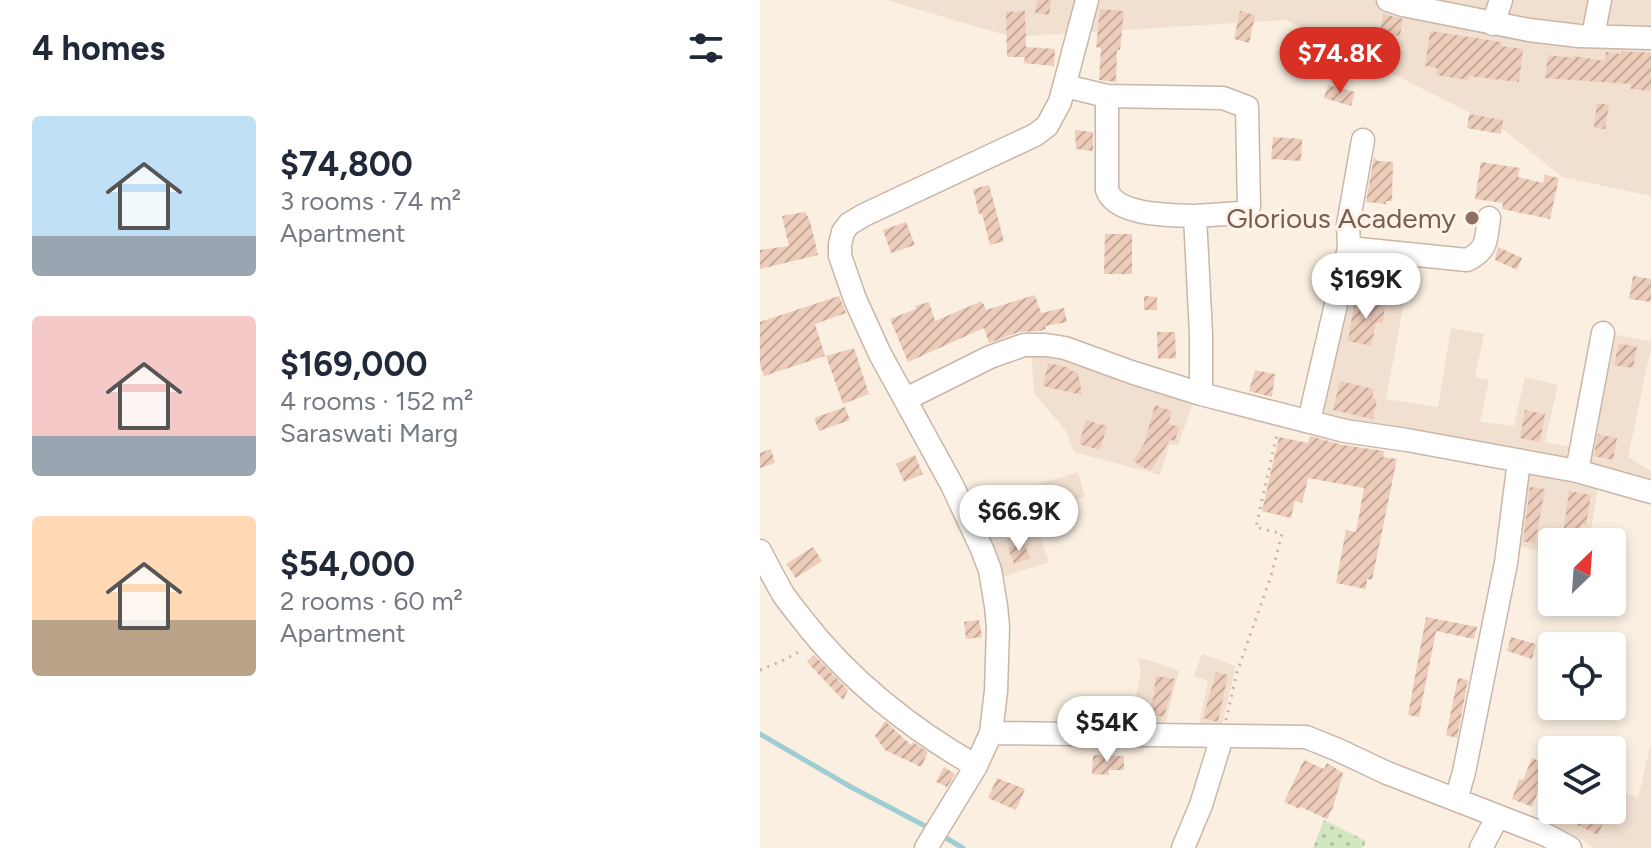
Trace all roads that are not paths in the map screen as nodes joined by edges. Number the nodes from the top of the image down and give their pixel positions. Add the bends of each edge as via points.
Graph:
1 (1087, 0) edge
2 (1388, 0) edge
3 (1501, 0) edge
4 (1600, 0) edge
5 (1493, 24) junction
6 (1593, 36) junction
7 (1651, 38) edge
8 (1065, 86) junction
9 (1107, 96) junction
10 (1363, 140) dead end
11 (1195, 216) junction
12 (1489, 218) dead end
13 (1349, 248) junction
14 (1603, 333) dead end
15 (1201, 394) junction
16 (906, 399) junction
17 (1309, 421) junction
18 (1519, 461) junction
19 (1577, 471) junction
20 (1651, 492) edge
21 (760, 551) edge
22 (991, 733) junction
23 (1222, 737) junction
24 (976, 766) junction
25 (1456, 800) junction
26 (1498, 816) junction
27 (926, 848) edge
28 (1183, 848) edge
29 (1481, 848) edge
30 (1570, 848) edge

1 - 8 street
2 - 5 street
3 - 5 street
4 - 6 street
5 - 6 street
6 - 7 street
8 - 9 street
8 - 16 street via 1055,114 1035,135 864,215 843,232 840,256 855,299
9 - 11 street via 1110,197 1146,212
9 - 11 street via 1223,98 1247,107 1249,207 1241,213
10 - 13 street
11 - 15 street
12 - 13 street via 1485,245 1467,260
13 - 17 street
14 - 19 street
15 - 16 street via 1065,348 1024,345
15 - 17 street
16 - 22 street via 990,570 998,627
17 - 18 street
18 - 19 street
18 - 25 street via 1506,563
19 - 20 street
21 - 24 street via 785,597 860,682 907,721
22 - 23 street
22 - 24 street
23 - 25 street via 1306,737
23 - 28 street
24 - 27 street
25 - 26 street
26 - 29 street
26 - 30 street

